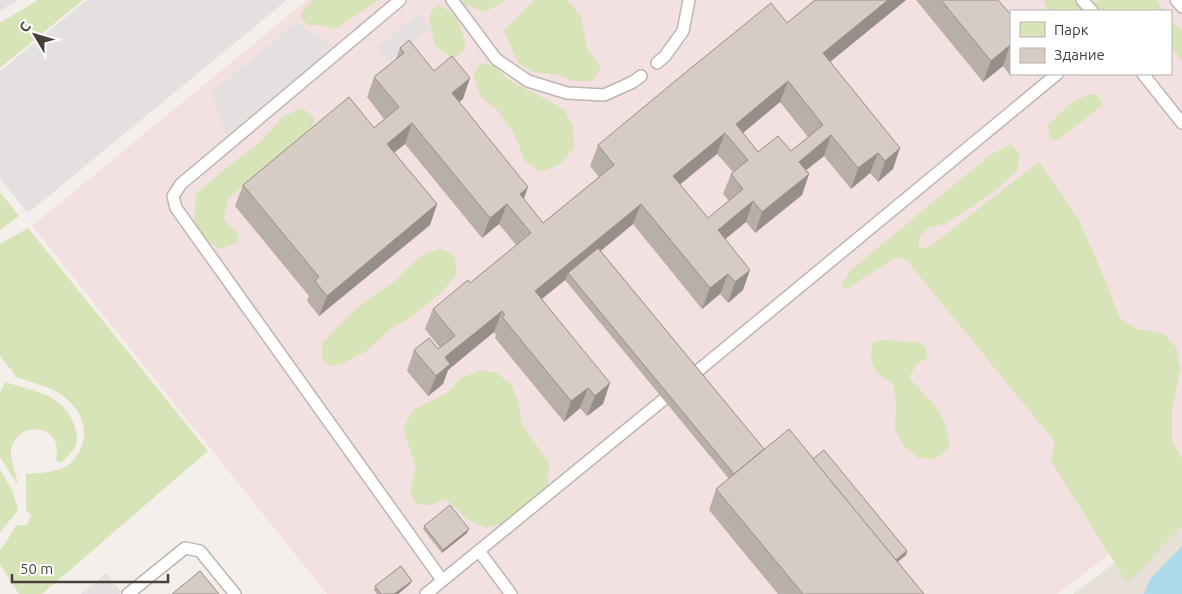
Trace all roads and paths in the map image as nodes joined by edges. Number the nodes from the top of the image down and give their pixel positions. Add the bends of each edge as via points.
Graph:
1 (400, 0) edge
2 (452, 0) edge
3 (689, 0) edge
4 (1082, 0) edge
5 (1176, 0) edge
6 (1182, 7) edge
7 (1091, 10) edge
8 (657, 63) dead end
9 (1056, 75) edge
10 (1144, 75) edge
11 (641, 76) dead end
12 (1182, 123) edge
13 (480, 551) junction
14 (442, 580) junction
15 (128, 594) edge
16 (236, 594) edge
17 (426, 594) edge
18 (511, 594) edge

1 - 14 lane via 181,184 173,196 176,208
2 - 11 lane via 496,59 528,81 567,93 604,95
3 - 8 lane via 683,31
4 - 7 lane
5 - 6 lane
9 - 13 lane
10 - 12 lane
13 - 14 lane
13 - 18 lane
14 - 17 lane
15 - 16 lane via 185,548 200,551

